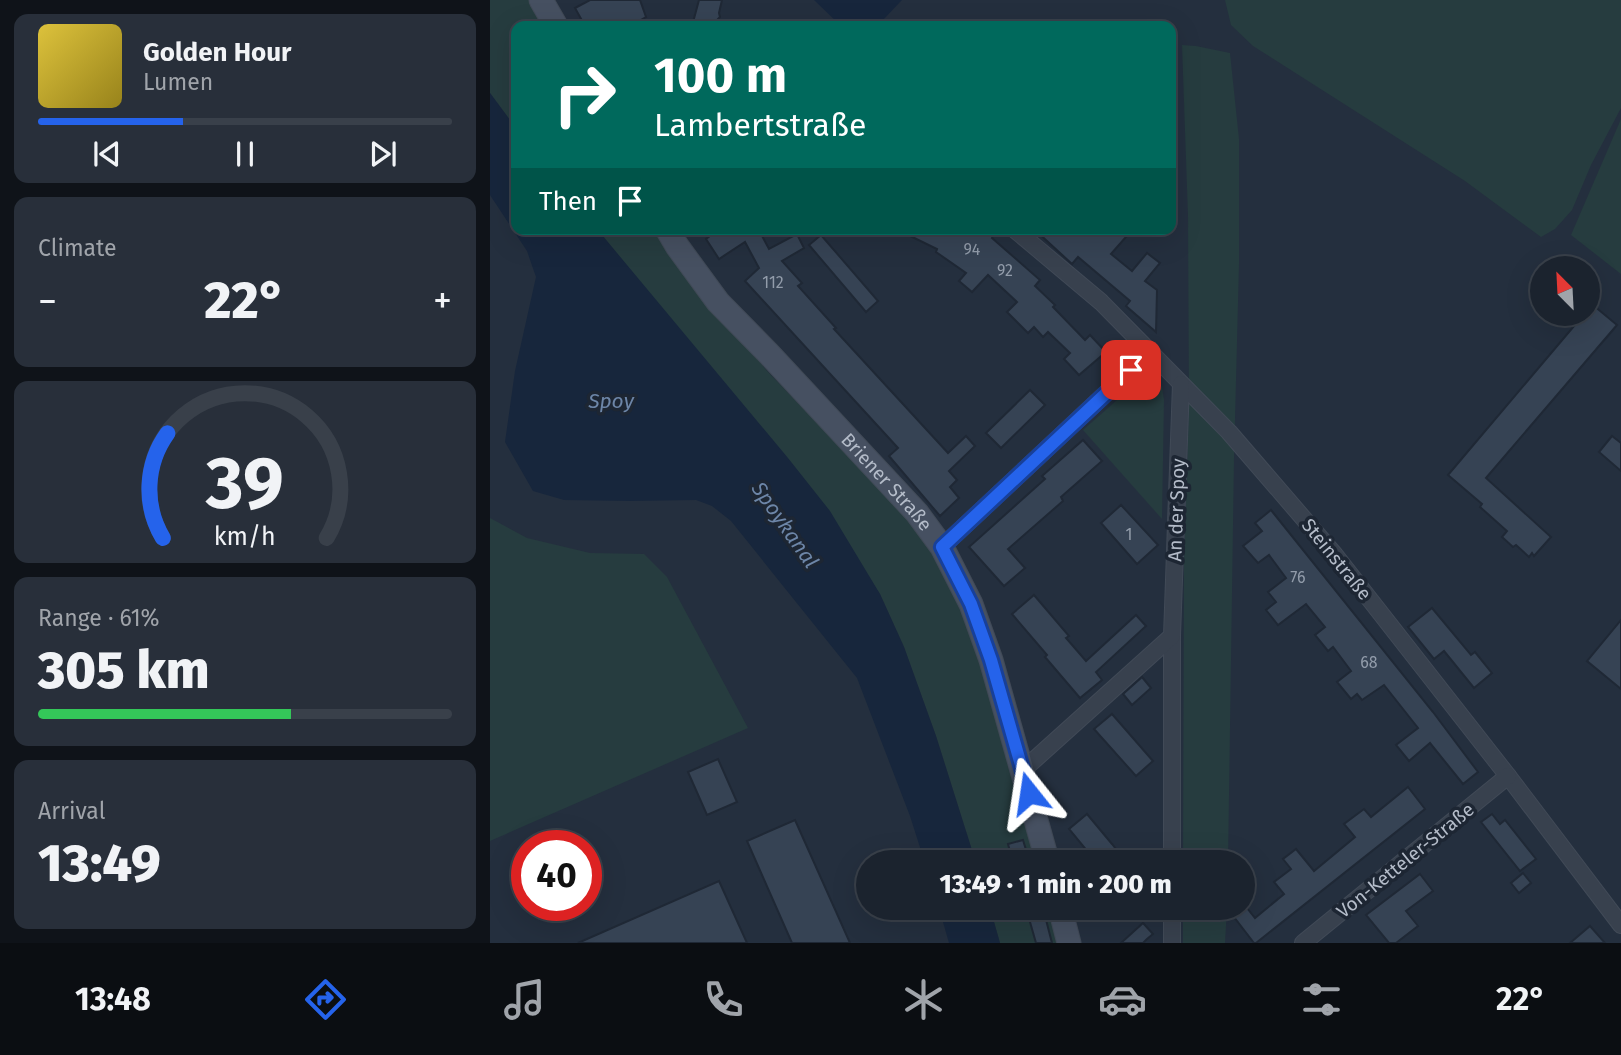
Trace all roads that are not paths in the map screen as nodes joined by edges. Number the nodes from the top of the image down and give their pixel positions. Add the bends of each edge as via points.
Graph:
1 (541, 0) edge
2 (553, 21) edge
3 (671, 235) edge
4 (1021, 235) edge
5 (1150, 352) junction
6 (1181, 384) junction
7 (942, 547) junction
8 (1172, 636) junction
9 (1023, 770) junction
10 (1508, 776) junction
11 (1045, 850) edge
12 (1172, 850) edge
13 (1063, 920) edge
14 (1172, 920) edge
15 (1621, 925) edge
16 (1069, 943) edge
17 (1172, 943) edge
18 (1303, 943) edge

1 - 2 street
3 - 7 street, Briener Straße via 718,302 917,513
4 - 5 street, Steinstraße via 1101,302
5 - 6 street, Steinstraße
5 - 7 street
6 - 8 street, An der Spoy
6 - 10 street, Steinstraße via 1229,432 1335,555
7 - 9 street, Briener Straße via 983,637
8 - 9 street
8 - 12 street, An der Spoy
9 - 11 street, Briener Straße
10 - 15 street, Steinstraße
10 - 18 street, Von-Ketteler-Straße
13 - 16 street
14 - 17 street

